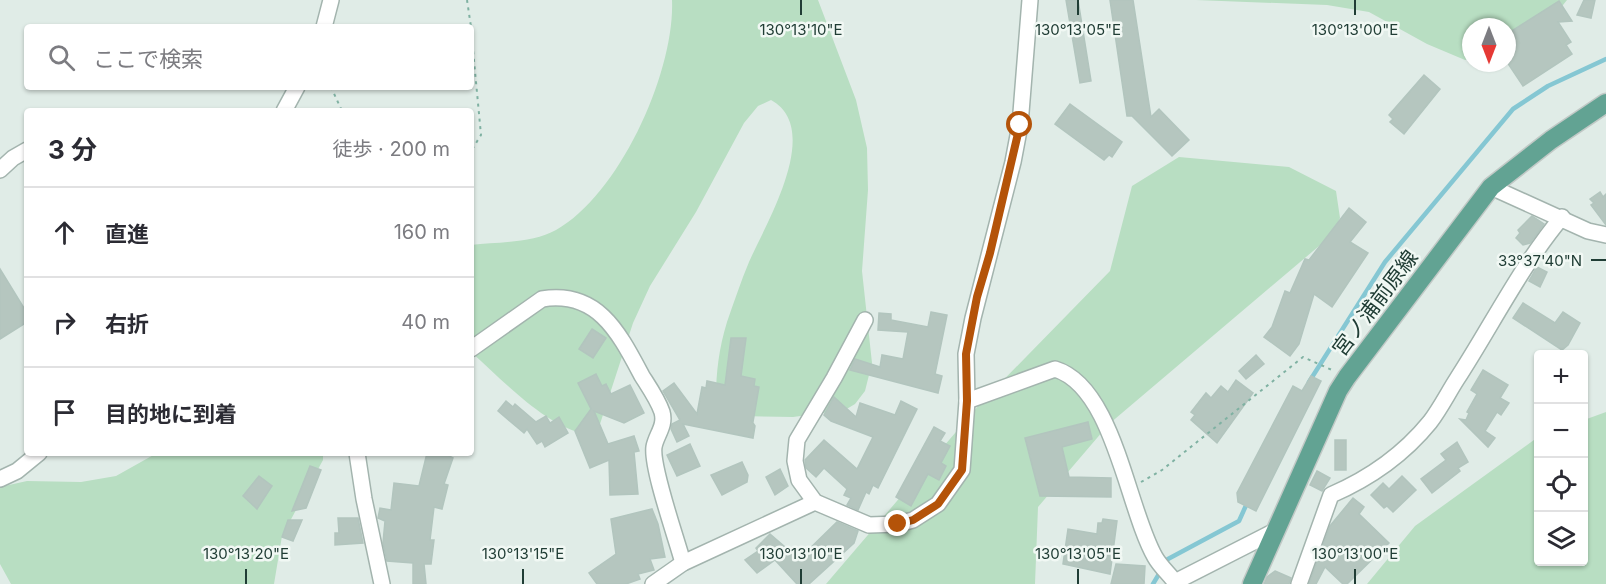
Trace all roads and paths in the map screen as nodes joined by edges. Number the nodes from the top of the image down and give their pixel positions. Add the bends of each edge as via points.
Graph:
1 (331, 0) edge
2 (467, 0) edge
3 (1030, 0) edge
4 (325, 24) edge
5 (470, 24) edge
6 (474, 60) edge
7 (295, 90) edge
8 (332, 90) edge
9 (1606, 103) edge
10 (286, 108) edge
11 (341, 108) edge
12 (474, 146) edge
13 (24, 152) edge
14 (0, 170) edge
15 (1491, 187) junction
16 (1562, 217) junction
17 (1606, 235) edge
18 (865, 320) dead end
19 (474, 348) edge
20 (1347, 377) junction
21 (967, 401) junction
22 (35, 456) edge
23 (357, 456) edge
24 (0, 479) edge
25 (1128, 489) junction
26 (815, 502) junction
27 (1274, 532) junction
28 (683, 563) junction
29 (382, 584) edge
30 (653, 584) edge
31 (1252, 584) edge
32 (1299, 584) edge

1 - 4 street
2 - 5 path
3 - 21 street via 1020,125 966,354
6 - 12 path via 481,135
7 - 10 street
8 - 11 path
9 - 15 main road, 宮ノ浦前原線
13 - 14 street
15 - 16 street
15 - 20 main road, 宮ノ浦前原線
16 - 17 street via 1588,231
16 - 32 street via 1537,247 1430,422 1395,456 1355,484 1330,495
18 - 26 street via 797,440 795,461 799,480
19 - 28 street via 542,299 556,297 585,303 618,331 663,413 662,430 654,448
20 - 25 path via 1303,357 1162,470
20 - 27 main road, 宮ノ浦前原線
21 - 25 street via 1055,369 1066,372 1088,396 1115,444
21 - 26 street via 962,470 938,504 913,520 869,525
22 - 24 street
23 - 29 street
25 - 27 street via 1155,556 1175,582
26 - 28 street
27 - 31 main road, 宮ノ浦前原線
28 - 30 street

